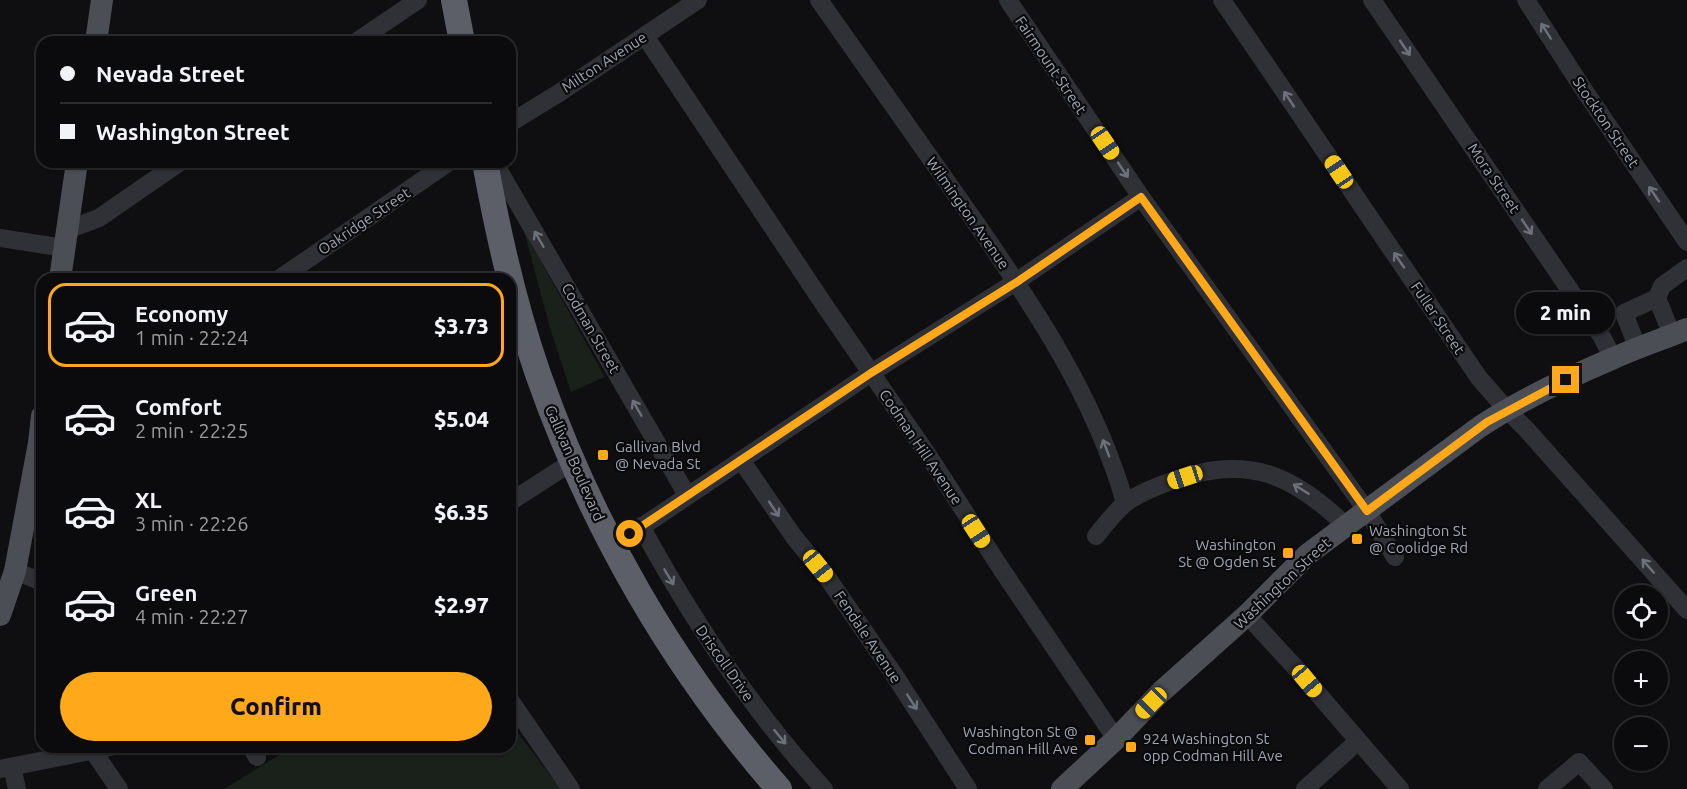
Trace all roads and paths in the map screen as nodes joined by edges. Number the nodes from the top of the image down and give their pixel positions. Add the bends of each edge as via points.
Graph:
1 (102, 0) edge
2 (418, 0) edge
3 (453, 0) edge
4 (698, 0) edge
5 (819, 0) edge
6 (1008, 0) edge
7 (1222, 0) edge
8 (1372, 0) edge
9 (1526, 0) edge
10 (97, 36) edge
11 (365, 36) edge
12 (461, 36) edge
13 (645, 36) junction
14 (516, 119) edge
15 (76, 168) edge
16 (171, 168) edge
17 (440, 168) edge
18 (486, 168) edge
19 (497, 168) edge
20 (1141, 197) junction
21 (0, 238) edge
22 (65, 239) junction
23 (1687, 242) edge
24 (1687, 268) edge
25 (61, 273) edge
26 (288, 273) edge
27 (507, 273) edge
28 (1017, 282) junction
29 (1657, 298) junction
30 (516, 321) edge
31 (1680, 332) edge
32 (1638, 349) junction
33 (1614, 358) junction
34 (871, 373) junction
35 (1507, 410) junction
36 (36, 458) edge
37 (741, 460) junction
38 (572, 462) junction
39 (687, 495) junction
40 (516, 498) edge
41 (1125, 503) junction
42 (1367, 511) junction
43 (641, 526) junction
44 (1346, 526) junction
45 (1095, 536) dead end
46 (613, 546) junction
47 (1395, 557) dead end
48 (15, 571) junction
49 (36, 580) edge
50 (1687, 610) edge
51 (0, 615) edge
52 (1247, 615) junction
53 (516, 709) edge
54 (1116, 739) junction
55 (1358, 741) junction
56 (81, 753) edge
57 (103, 753) edge
58 (6, 768) edge
59 (17, 789) edge
60 (118, 789) edge
61 (571, 789) edge
62 (779, 789) edge
63 (824, 789) edge
64 (969, 789) edge
65 (1062, 789) edge
66 (1305, 789) edge
67 (1400, 789) edge
68 (1547, 789) edge
69 (1604, 789) edge

1 - 10 main road
2 - 11 street
3 - 12 highway
4 - 13 street, Milton Avenue
5 - 28 street, Wilmington Avenue
6 -> 20 street, Fairmount Street
35 -> 7 street, Fuller Street via 1479,378
8 -> 33 street, Mora Street
23 -> 9 street, Stockton Street
13 - 14 street, Milton Avenue
13 - 34 street, Codman Hill Avenue
15 - 22 main road
16 - 22 street
17 - 26 street, Oakridge Street
18 - 27 highway, Gallivan Boulevard
39 -> 19 street, Codman Street
20 - 28 street
20 - 42 street, Fairmount Street
21 - 22 street
22 - 25 main road
24 - 29 street via 1662,286
28 - 34 street
41 -> 28 street, Wilmington Avenue via 1105,446 1066,362
29 - 31 street
29 - 32 street via 1624,313
30 - 38 highway, Gallivan Boulevard
31 - 32 main road, Washington Street
32 - 33 main road, Washington Street
33 - 35 main road, Washington Street
34 - 37 street
34 - 54 street, Codman Hill Avenue
35 - 42 main road, Washington Street
50 -> 35 street, Fuller Street
36 - 48 main road
37 - 39 street
37 -> 64 street, Fendale Avenue via 829,580
38 - 40 street
38 - 46 highway, Gallivan Boulevard
39 - 43 street
44 -> 41 street via 1315,497 1292,483 1239,469 1202,471 1146,491
41 - 45 street
42 - 44 main road, Washington Street
42 - 47 street, Fairmount Street
43 - 46 street
43 -> 63 street, Driscoll Drive via 708,640 759,711
44 - 52 main road, Washington Street via 1308,554
46 - 62 highway, Gallivan Boulevard via 688,671
48 - 49 street
48 - 51 main road
52 - 54 main road, Washington Street via 1161,692
52 - 55 street
53 - 61 street
54 - 65 main road, Washington Street
55 - 66 street
55 - 67 street
56 - 58 street
57 - 60 street
58 - 59 street
68 - 69 street via 1579,762

